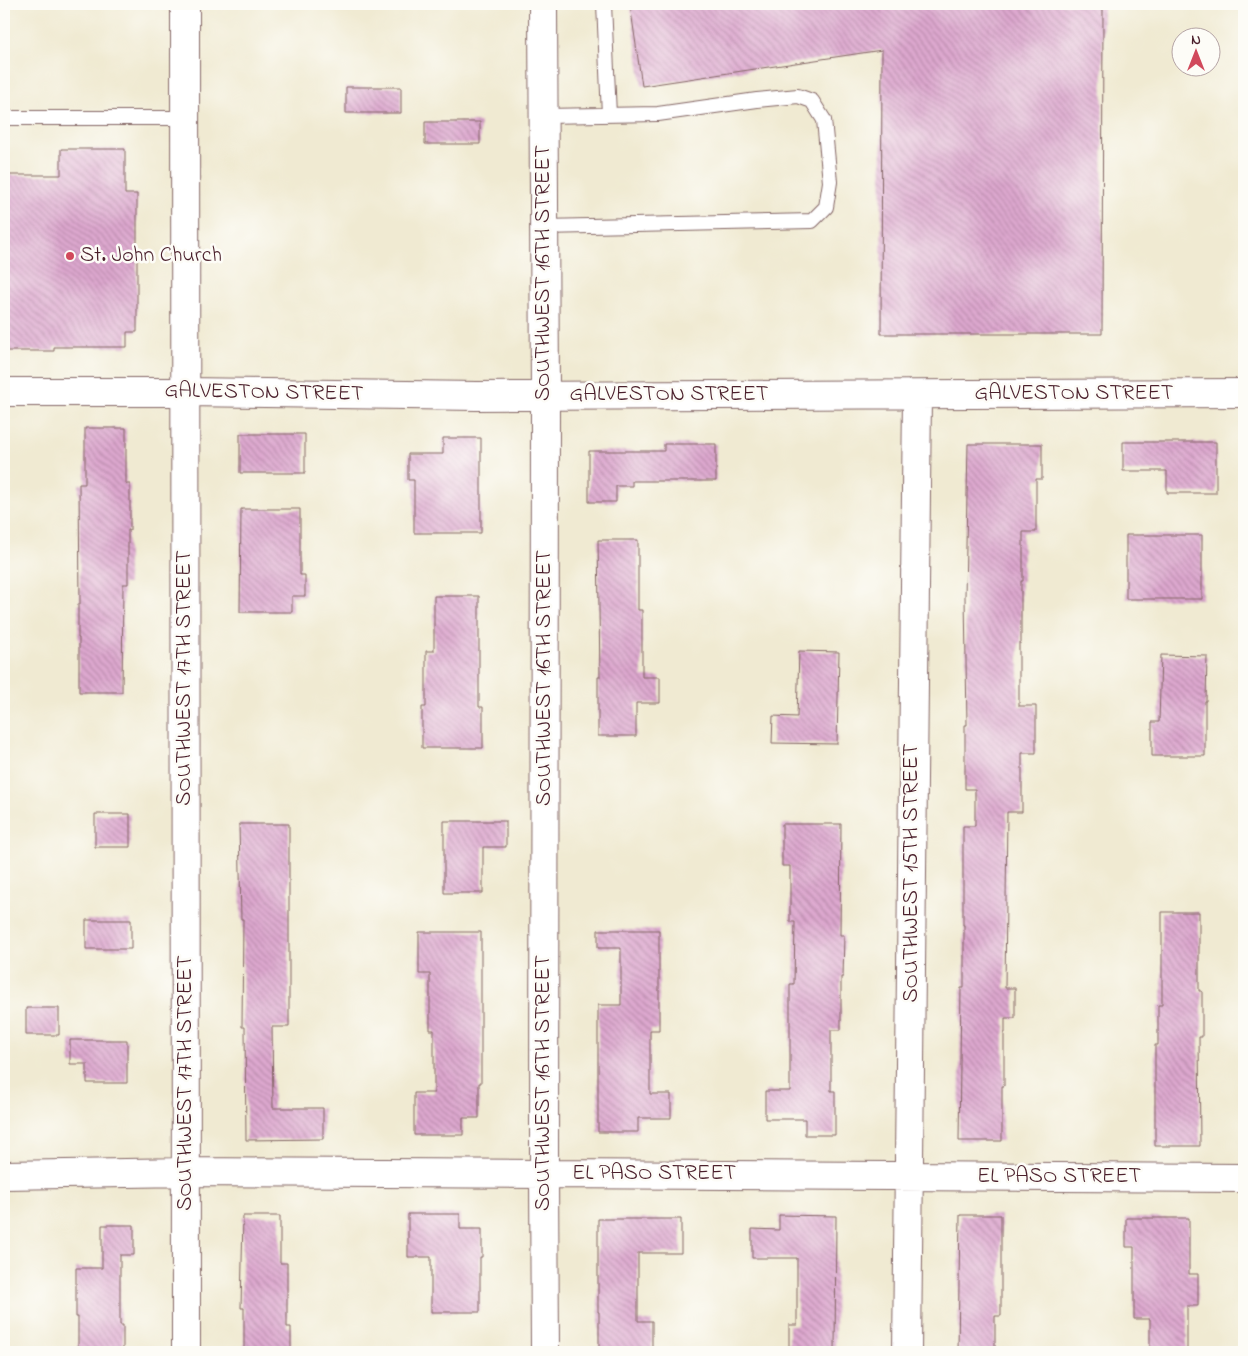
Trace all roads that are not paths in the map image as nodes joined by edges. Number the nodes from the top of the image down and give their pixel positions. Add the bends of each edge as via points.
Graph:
1 (185, 4) edge
2 (543, 4) edge
3 (604, 4) edge
4 (609, 115) junction
5 (544, 116) junction
6 (4, 118) edge
7 (185, 118) junction
8 (544, 227) junction
9 (4, 392) edge
10 (184, 392) junction
11 (1244, 393) edge
12 (917, 394) junction
13 (544, 396) junction
14 (187, 1172) junction
15 (544, 1174) junction
16 (4, 1175) edge
17 (910, 1176) junction
18 (1244, 1178) edge
19 (186, 1352) edge
20 (545, 1352) edge
21 (907, 1352) edge

1 - 7 street, SOUTHWEST 17TH STREET
2 - 5 street, SOUTHWEST 16TH STREET
3 - 4 lane
4 - 5 lane
4 - 8 lane via 658,114 798,96 812,101 824,120 830,182 826,207 812,221
5 - 8 street, SOUTHWEST 16TH STREET
6 - 7 lane
7 - 10 street, SOUTHWEST 17TH STREET
8 - 13 street, SOUTHWEST 16TH STREET
9 - 10 street, GALVESTON STREET
10 - 13 street, GALVESTON STREET
10 - 14 street, SOUTHWEST 17TH STREET
11 - 12 street, GALVESTON STREET
12 - 13 street, GALVESTON STREET
12 - 17 street, SOUTHWEST 15TH STREET
13 - 15 street, SOUTHWEST 16TH STREET
14 - 15 street, EL PASO STREET
14 - 16 street, EL PASO STREET
14 - 19 street, SOUTHWEST 17TH STREET
15 - 17 street, EL PASO STREET
15 - 20 street, SOUTHWEST 16TH STREET
17 - 18 street, EL PASO STREET
17 - 21 street, SOUTHWEST 15TH STREET

